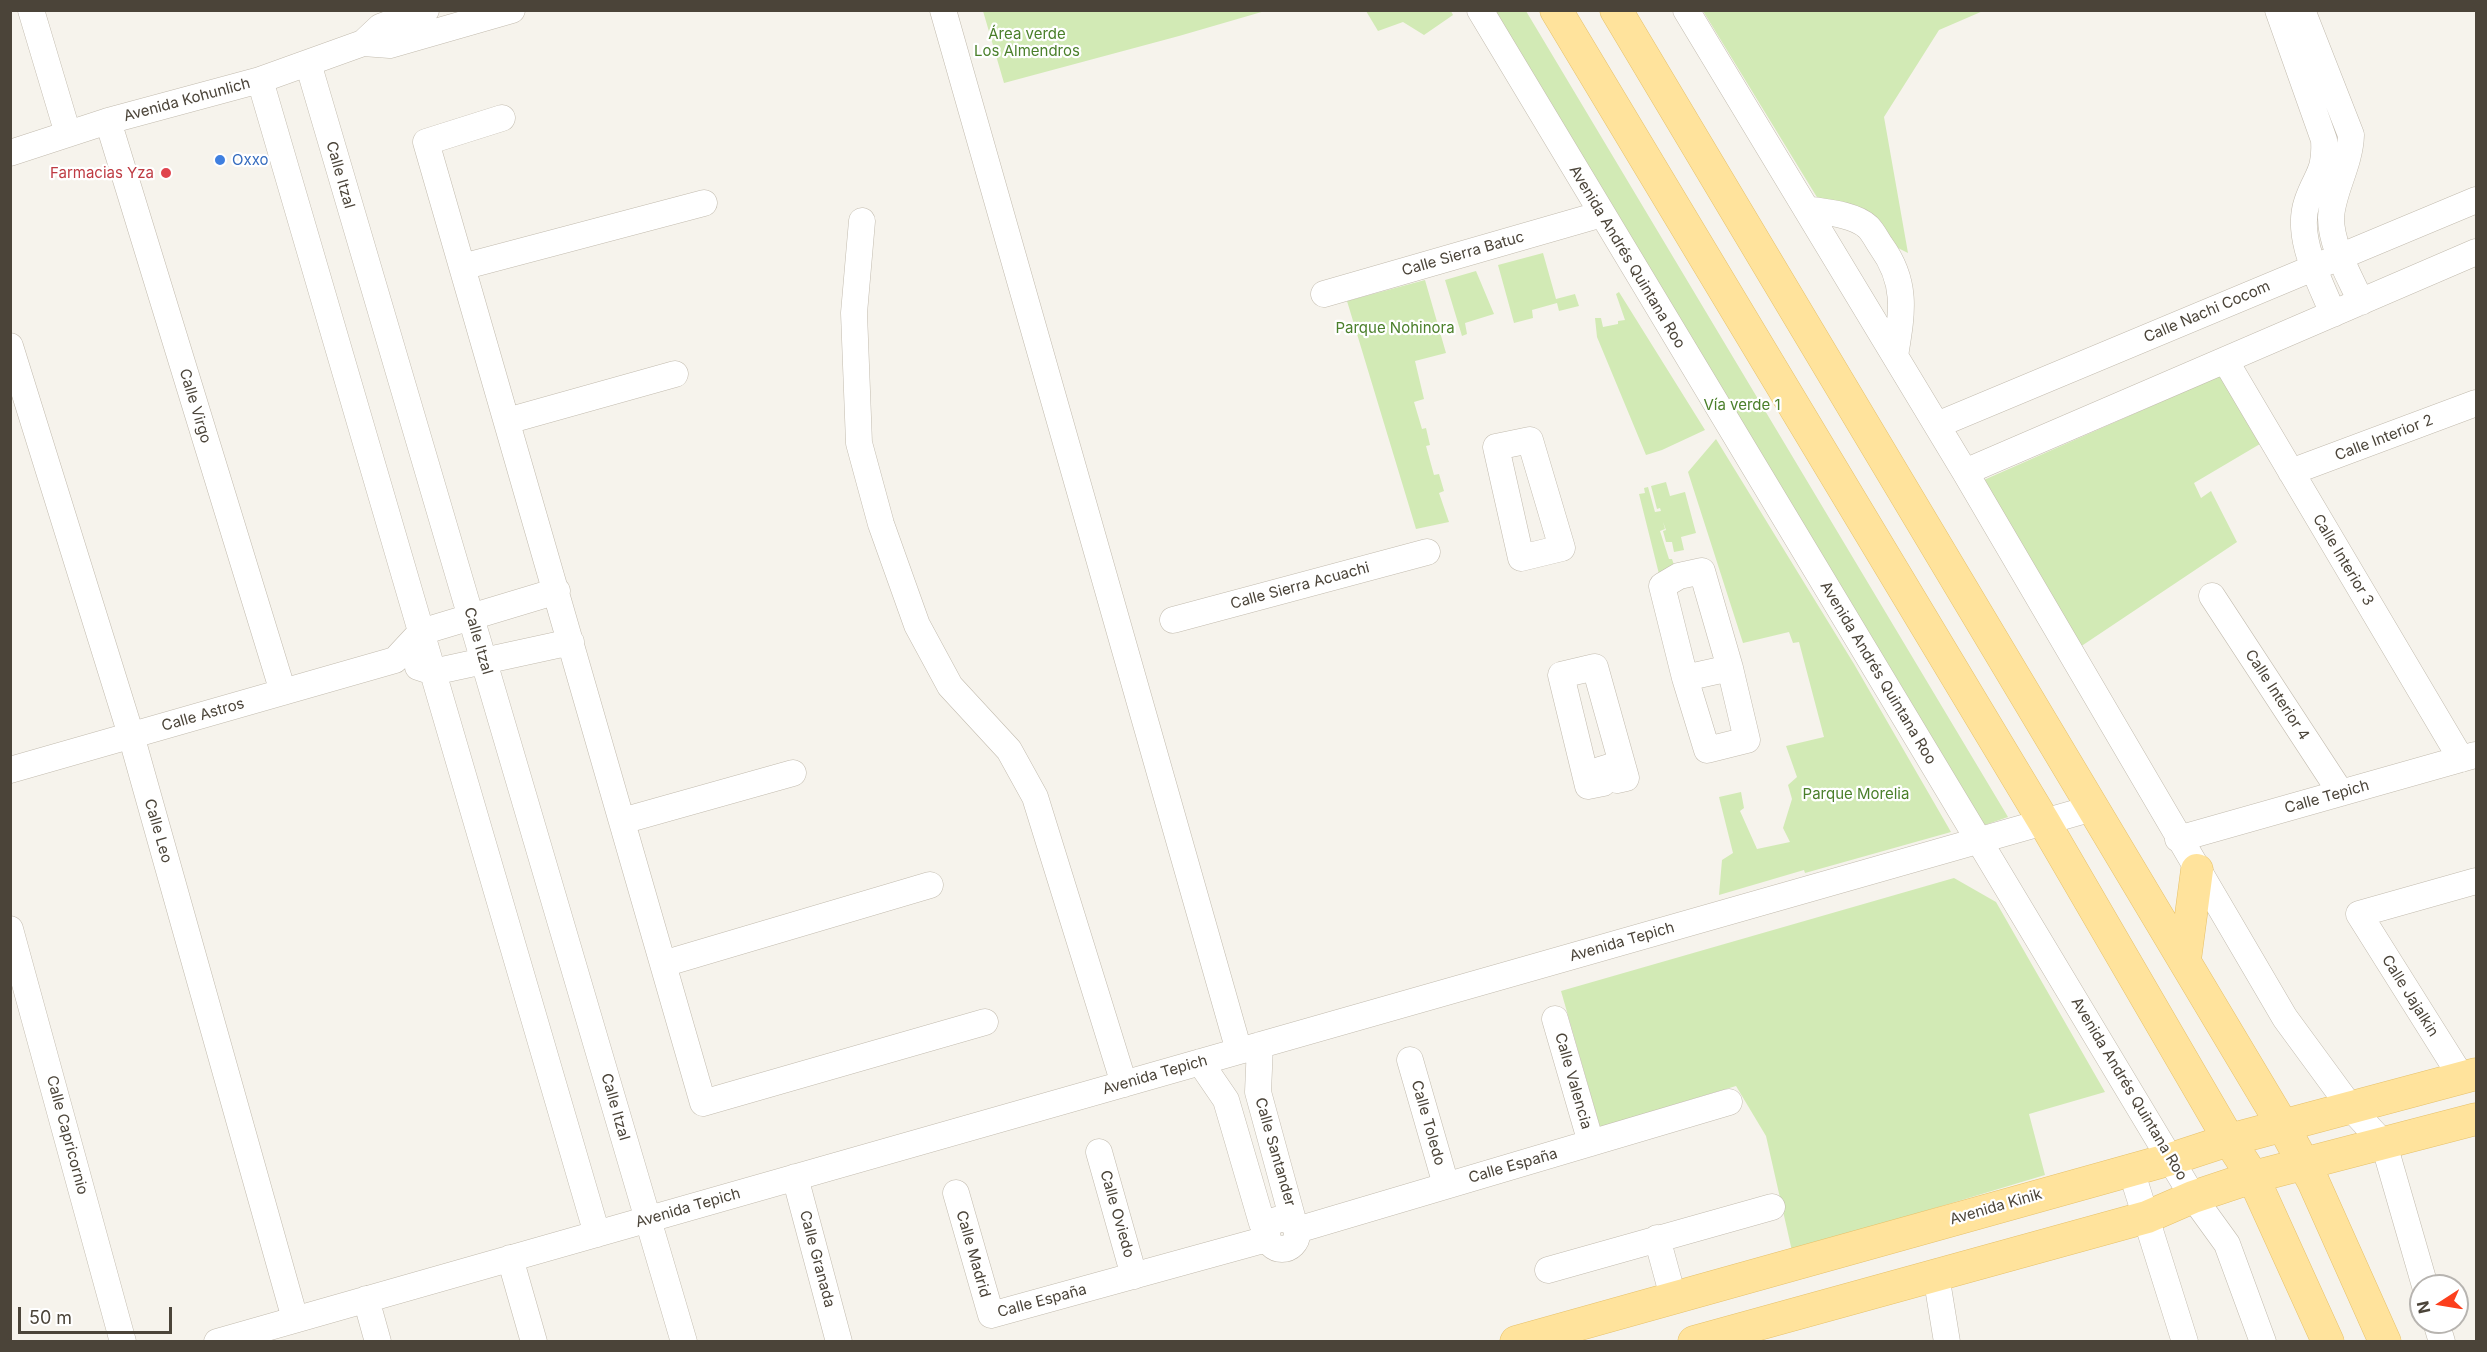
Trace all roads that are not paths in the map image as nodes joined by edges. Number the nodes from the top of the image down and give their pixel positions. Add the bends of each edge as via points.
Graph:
1 (31, 10) edge
2 (512, 10) edge
3 (943, 10) edge
4 (1480, 10) edge
5 (1556, 10) edge
6 (1616, 10) edge
7 (1644, 10) edge
8 (1686, 10) edge
9 (2278, 10) edge
10 (2302, 10) edge
11 (415, 19) edge
12 (308, 63) junction
13 (1648, 64) junction
14 (260, 80) junction
15 (502, 118) dead end
16 (108, 121) junction
17 (68, 134) junction
18 (10, 153) edge
19 (2330, 180) junction
20 (2476, 200) edge
21 (704, 203) dead end
22 (1806, 209) junction
23 (1602, 214) junction
24 (862, 220) dead end
25 (2476, 252) edge
26 (2341, 256) junction
27 (462, 267) junction
28 (2314, 268) junction
29 (1324, 294) dead end
30 (2361, 302) junction
31 (2334, 314) junction
32 (10, 346) edge
33 (1895, 356) junction
34 (2225, 360) junction
35 (675, 374) dead end
36 (2476, 403) edge
37 (507, 421) junction
38 (1937, 425) junction
39 (1965, 472) junction
40 (2291, 472) junction
41 (1426, 552) dead end
42 (557, 591) junction
43 (2212, 596) dead end
44 (471, 617) junction
45 (1173, 620) dead end
46 (421, 632) junction
47 (571, 642) junction
48 (395, 660) junction
49 (483, 660) junction
50 (1730, 668) junction
51 (433, 672) junction
52 (1685, 678) junction
53 (283, 692) junction
54 (131, 735) junction
55 (2469, 757) edge
56 (10, 770) edge
57 (793, 773) dead end
58 (1603, 783) joint
59 (2341, 793) junction
60 (2093, 808) junction
61 (622, 821) junction
62 (2044, 822) junction
63 (2178, 839) junction
64 (1978, 841) junction
65 (2197, 870) junction
66 (2476, 881) edge
67 (930, 885) dead end
68 (10, 929) edge
69 (2185, 960) junction
70 (663, 964) junction
71 (1555, 1019) dead end
72 (985, 1022) dead end
73 (1250, 1048) junction
74 (1410, 1060) dead end
75 (1200, 1062) junction
76 (2469, 1076) edge
77 (1124, 1084) junction
78 (1729, 1102) dead end
79 (2351, 1108) junction
80 (2476, 1119) edge
81 (2283, 1126) junction
82 (2229, 1140) junction
83 (1591, 1143) junction
84 (2384, 1144) junction
85 (1099, 1152) dead end
86 (2171, 1159) junction
87 (2304, 1164) junction
88 (2131, 1170) junction
89 (795, 1177) junction
90 (2253, 1177) junction
91 (1446, 1185) junction
92 (956, 1193) dead end
93 (2193, 1197) junction
94 (1258, 1208) junction
95 (1772, 1208) dead end
96 (2147, 1217) junction
97 (1293, 1218) junction
98 (648, 1219) junction
99 (597, 1233) junction
100 (1267, 1235) junction
101 (1657, 1238) junction
102 (510, 1258) junction
103 (1548, 1270) dead end
104 (2422, 1274) edge
105 (1936, 1275) junction
106 (1134, 1276) junction
107 (1705, 1288) junction
108 (1673, 1297) junction
109 (366, 1299) junction
110 (991, 1315) joint
111 (295, 1319) junction
112 (1707, 1338) edge
113 (123, 1341) edge
114 (222, 1341) edge
115 (378, 1341) edge
116 (534, 1341) edge
117 (684, 1341) edge
118 (839, 1341) edge
119 (1516, 1341) edge
120 (1947, 1341) edge
121 (2186, 1341) edge
122 (2263, 1341) edge
123 (2328, 1341) edge
124 (2385, 1341) edge

1 - 17 street
2 - 11 street, Avenida Kohunlich
3 - 73 street, Calle Santander
4 - 23 street, Avenida Andrés Quintana Roo
5 - 62 main road
6 - 13 main road
7 - 13 main road
8 - 22 street
9 - 19 street via 2324,140
10 - 19 street via 2351,135 2350,152
11 - 12 street, Avenida Kohunlich via 390,45 363,43
12 - 14 street, Avenida Kohunlich
12 - 44 street, Calle Itzal
13 - 60 main road
14 - 16 street, Avenida Kohunlich
14 - 46 street
15 - 27 street via 426,142
16 - 17 street, Avenida Kohunlich
16 - 53 street, Calle Virgo
17 - 18 street, Avenida Kohunlich
19 - 26 street via 2331,218
19 - 28 street via 2307,203 2305,226
20 - 26 street, Calle Nachi Cocom
21 - 27 street
22 - 33 street
22 - 33 street via 1839,214 1867,226 1894,263 1902,316
23 - 29 street, Calle Sierra Batuc
23 - 64 street, Avenida Andrés Quintana Roo
24 - 77 street via 854,313 859,443 881,524 917,625 950,686 1009,750 1035,797
25 - 30 street
26 - 28 street, Calle Nachi Cocom
26 - 30 street
27 - 37 street
28 - 31 street
28 - 38 street, Calle Nachi Cocom
30 - 31 street
31 - 34 street
32 - 54 street, Calle Leo
33 - 38 street
34 - 39 street
34 - 40 street, Calle Interior 3
35 - 37 street
36 - 40 street, Calle Interior 2
37 - 42 street
38 - 39 street
39 - 63 street
40 - 55 street, Calle Interior 3
41 - 45 street, Calle Sierra Acuachi
42 - 44 street
42 - 47 street
43 - 59 street, Calle Interior 4
44 - 46 street
44 - 49 street, Calle Itzal
46 - 48 street
46 - 51 street
47 - 49 street
47 - 61 street
48 - 51 street
48 - 53 street, Calle Astros
49 - 51 street
49 - 98 street, Calle Itzal
50 - 52 street
50 - 52 street via 1747,740 1707,750
50 - 52 street via 1702,571 1679,576 1662,586
51 - 99 street
53 - 54 street, Calle Astros
54 - 56 street, Calle Astros
54 - 111 street, Calle Leo
55 - 59 street, Calle Tepich
57 - 61 street
58 - 58 street via 1588,786 1561,675 1595,667 1626,778 1617,780 1613,766 1600,770
59 - 63 street, Calle Tepich
60 - 62 street, Avenida Tepich
60 - 69 main road
61 - 70 street
62 - 64 street, Avenida Tepich
62 - 82 main road
63 - 65 street
64 - 73 street, Avenida Tepich
64 - 86 street, Avenida Andrés Quintana Roo
65 - 69 main road
65 - 79 street via 2285,1018
66 - 76 street, Calle Jajalkin via 2359,914
67 - 70 street
68 - 113 street, Calle Capricornio
69 - 81 main road
70 - 72 street via 703,1103
71 - 83 street, Calle Valencia
73 - 75 street, Avenida Tepich
73 - 97 street, Calle Santander via 1258,1092
74 - 91 street, Calle Toledo
75 - 77 street, Avenida Tepich
75 - 94 street via 1226,1100
76 - 79 main road, Avenida Kinik
77 - 89 street, Avenida Tepich
78 - 83 street, Calle España
79 - 81 main road, Avenida Kinik
79 - 84 street
80 - 84 main road
81 - 82 main road, Avenida Kinik
81 - 87 main road
82 - 86 main road, Avenida Kinik
82 - 90 main road
83 - 91 street, Calle España
84 - 87 main road
84 - 104 street
85 - 106 street, Calle Oviedo
86 - 88 main road, Avenida Kinik
86 - 93 street, Avenida Andrés Quintana Roo
87 - 90 main road
87 - 124 main road
88 - 96 street
88 - 107 main road, Avenida Kinik
89 - 98 street, Avenida Tepich
89 - 118 street, Calle Granada
90 - 93 main road
90 - 123 main road
91 - 97 street, Calle España
92 - 110 street, Calle Madrid
93 - 96 main road
93 - 122 street, Avenida Andrés Quintana Roo via 2227,1244
94 - 97 street
94 - 100 street
95 - 101 street
96 - 105 main road
96 - 121 street
97 - 100 street, Calle España via 1297,1240 1289,1248 1274,1247
98 - 99 street, Avenida Tepich
98 - 117 street, Calle Itzal
99 - 102 street, Avenida Tepich
100 - 106 street, Calle España
101 - 103 street
101 - 108 street
102 - 109 street, Avenida Tepich
102 - 116 street
105 - 112 main road
105 - 120 street
106 - 110 street, Calle España
107 - 108 main road, Avenida Kinik
107 - 112 main road
108 - 119 main road, Avenida Kinik
109 - 111 street, Avenida Tepich
109 - 115 street
111 - 114 street, Avenida Tepich

